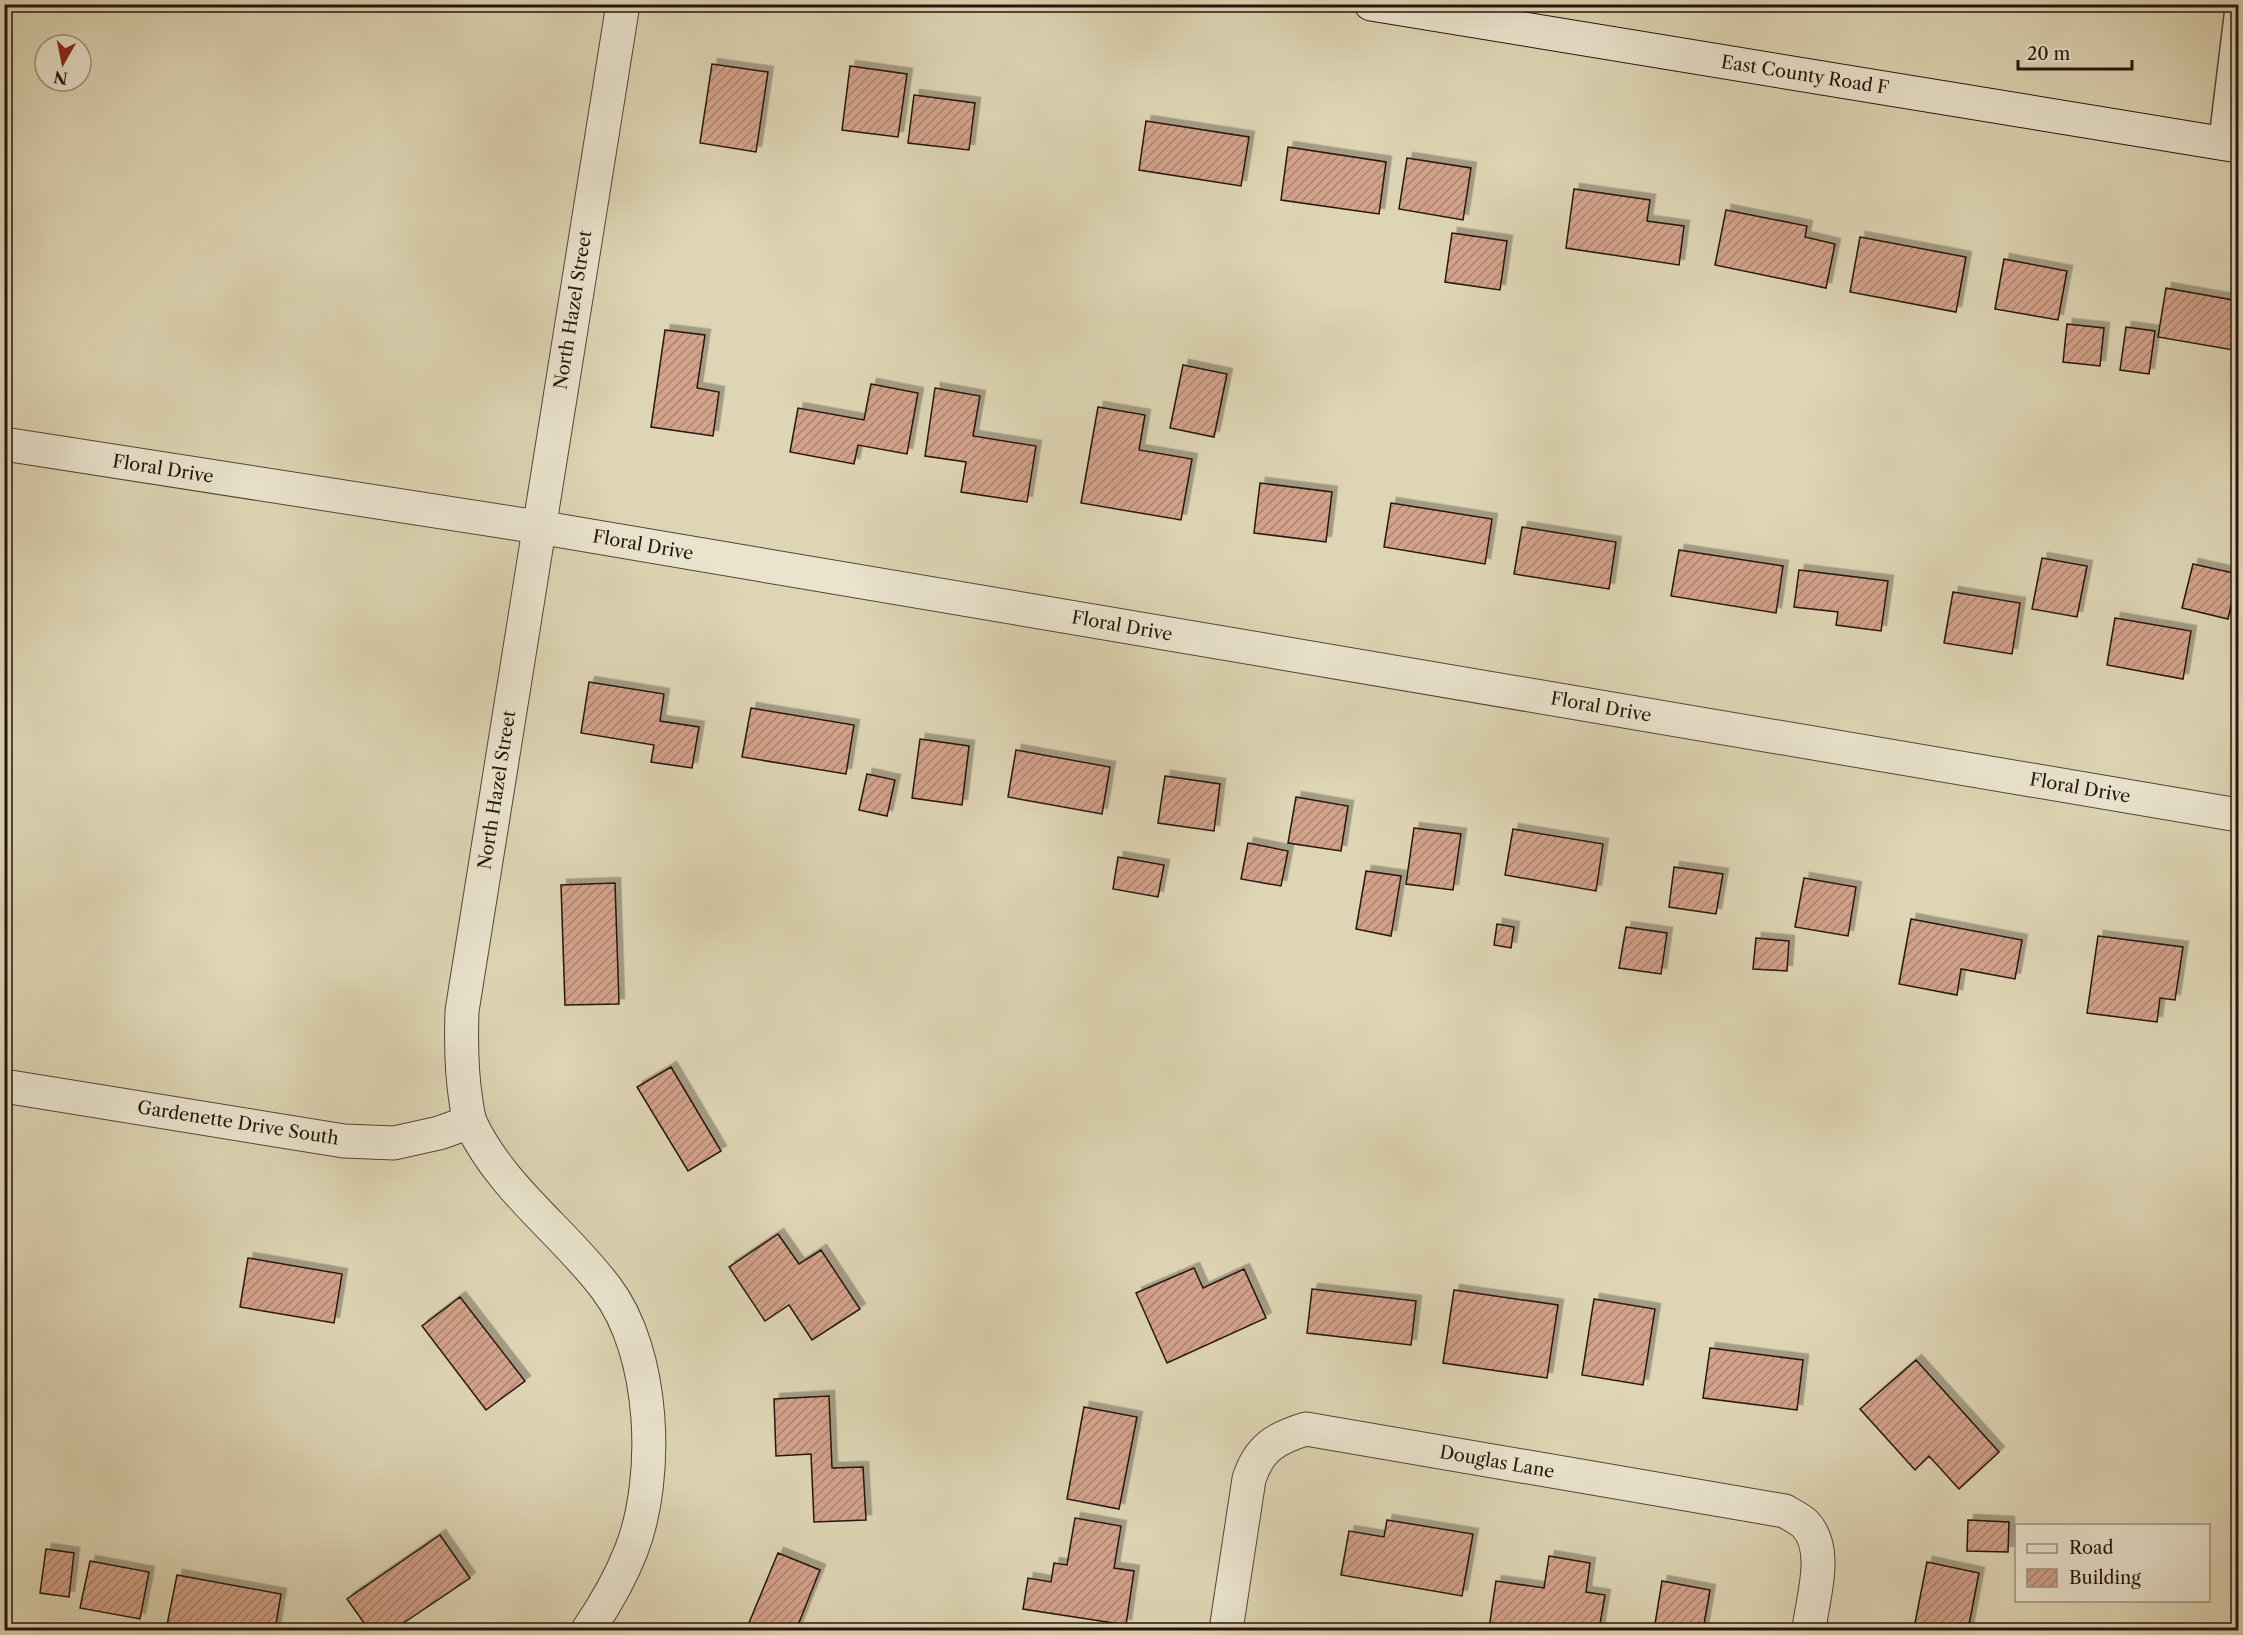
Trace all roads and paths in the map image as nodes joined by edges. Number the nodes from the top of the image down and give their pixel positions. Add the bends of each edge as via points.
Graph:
1 (623, 4) edge
2 (1371, 4) edge
3 (2237, 4) edge
4 (2229, 145) edge
5 (4, 444) edge
6 (538, 527) junction
7 (2238, 815) edge
8 (4, 1086) edge
9 (470, 1122) junction
10 (588, 1630) edge
11 (1226, 1630) edge
12 (1809, 1630) edge

1 - 6 street, North Hazel Street
2 - 4 street, East County Road F
3 - 4 lane
5 - 6 street, Floral Drive
6 - 7 street, Floral Drive
6 - 9 street, North Hazel Street via 462,1011 462,1076
8 - 9 street, Gardenette Drive South via 344,1141 394,1143
9 - 10 street, North Hazel Street via 497,1167 608,1290 627,1322 644,1382 650,1440 645,1496 632,1549 610,1596
11 - 12 street, Douglas Lane via 1253,1468 1261,1453 1283,1436 1306,1429 1785,1511 1805,1524 1816,1541 1820,1562

